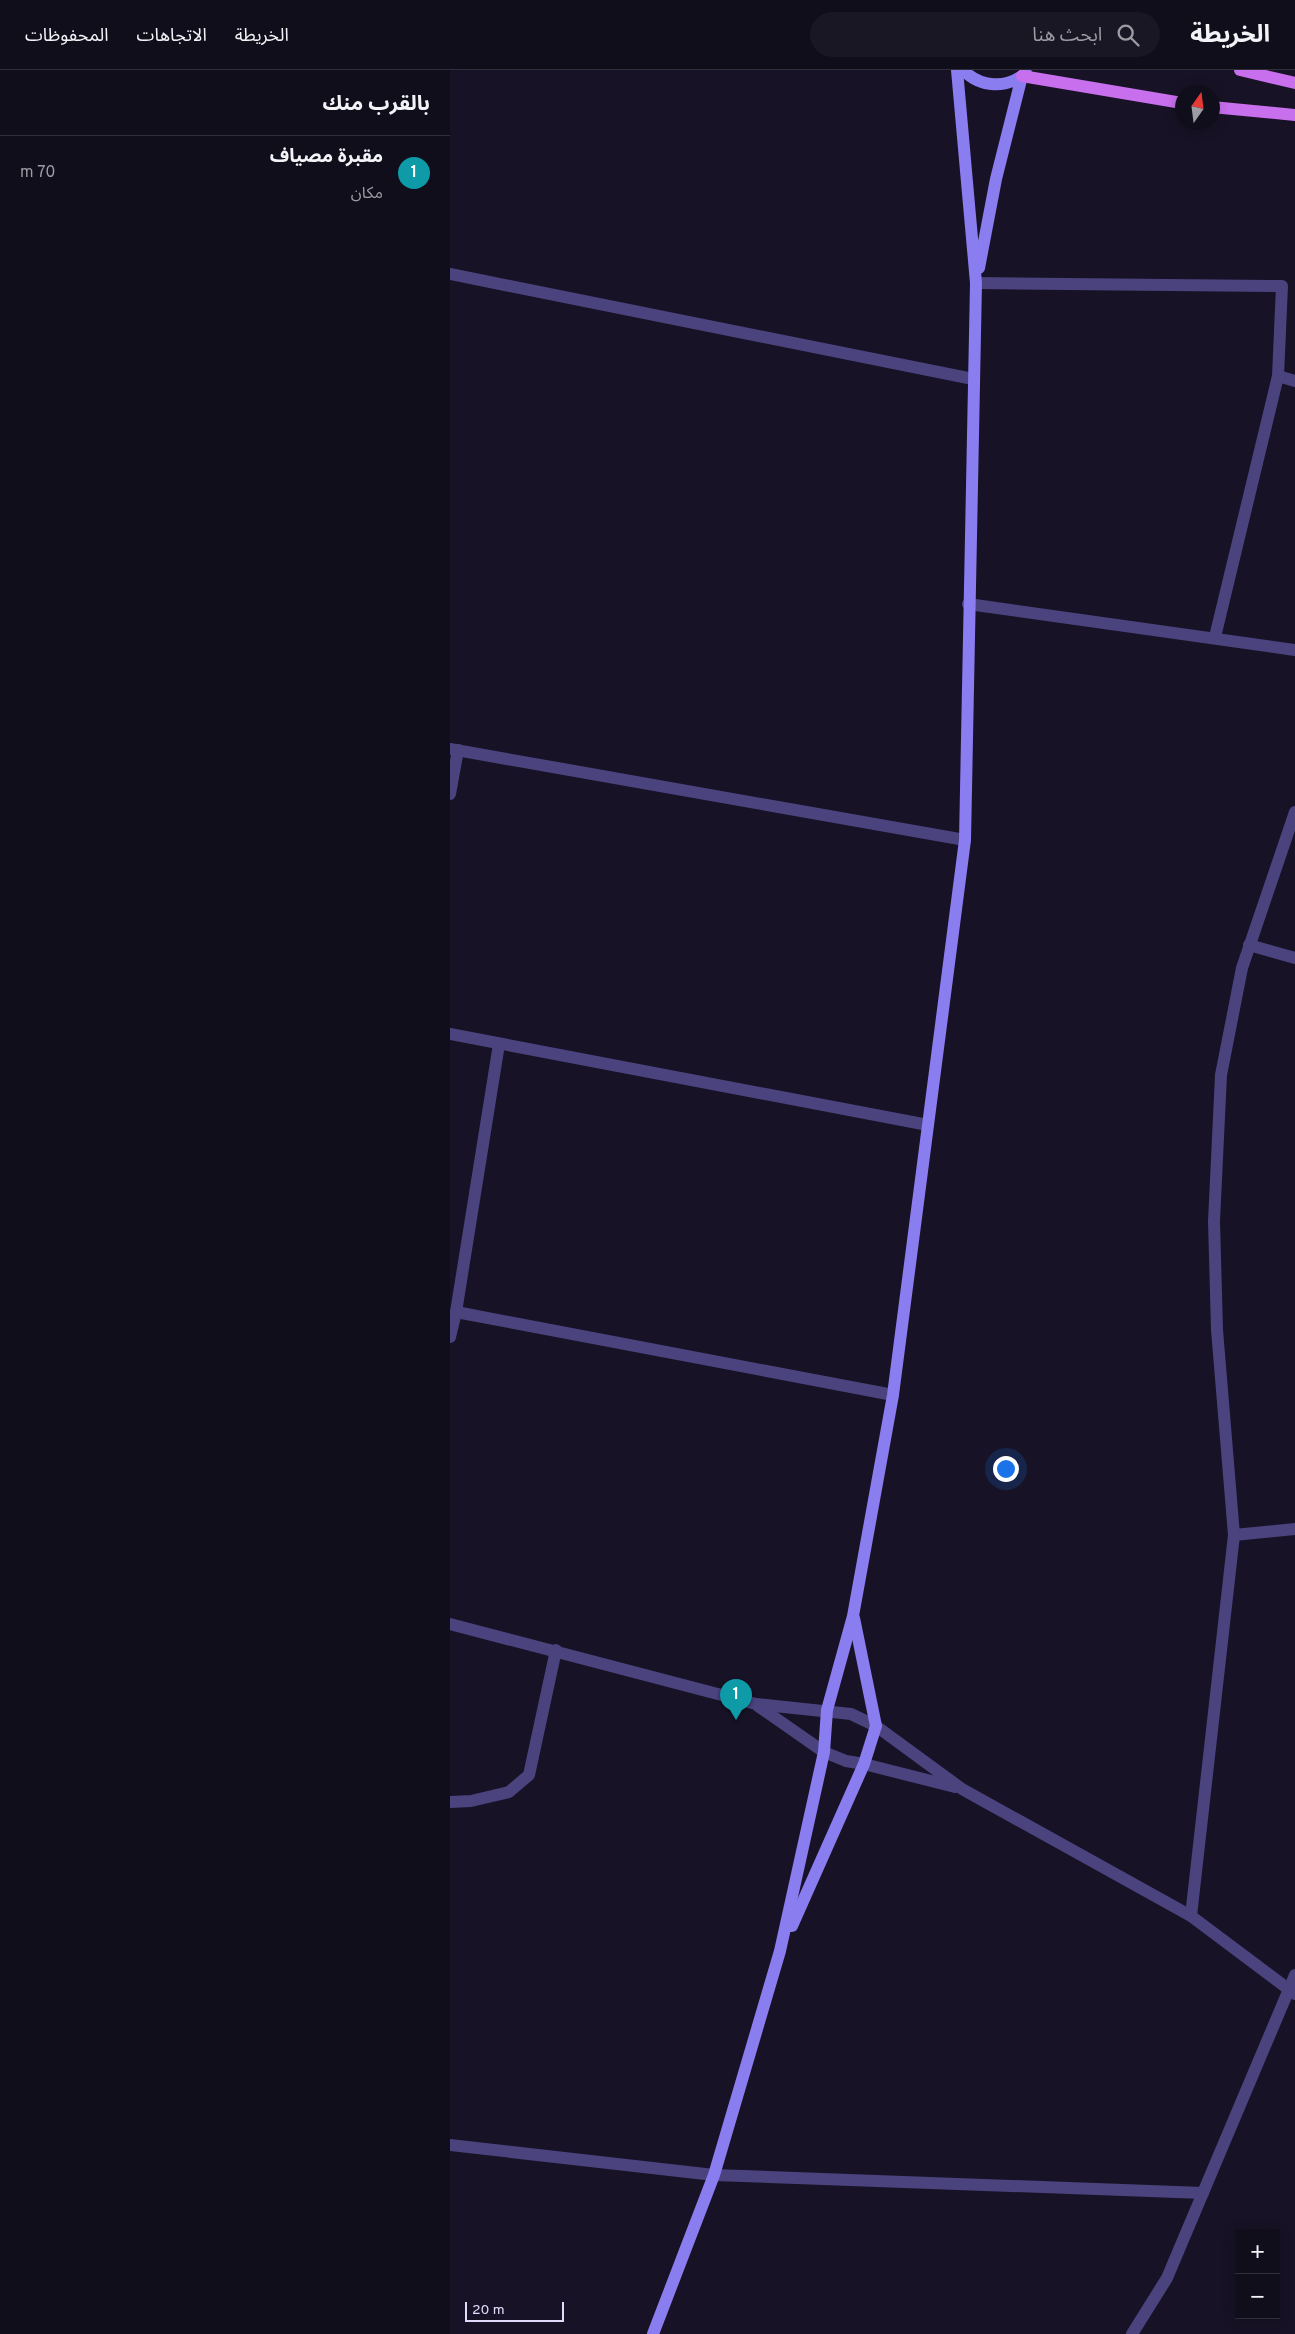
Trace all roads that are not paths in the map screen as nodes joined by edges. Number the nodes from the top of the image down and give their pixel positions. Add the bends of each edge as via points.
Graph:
1 (957, 70) edge
2 (963, 70) edge
3 (1240, 70) edge
4 (1025, 73) edge
5 (1295, 83) edge
6 (1175, 102) edge
7 (1220, 108) edge
8 (1295, 116) edge
9 (450, 274) edge
10 (976, 283) junction
11 (1278, 376) junction
12 (974, 379) junction
13 (1295, 381) edge
14 (968, 604) junction
15 (1215, 637) junction
16 (1295, 650) edge
17 (454, 750) edge
18 (450, 794) edge
19 (1295, 812) edge
20 (965, 840) junction
21 (1249, 945) junction
22 (1295, 958) edge
23 (450, 1034) edge
24 (499, 1044) junction
25 (928, 1125) junction
26 (456, 1312) junction
27 (450, 1337) edge
28 (893, 1395) junction
29 (1295, 1529) edge
30 (1234, 1535) junction
31 (853, 1616) junction
32 (450, 1624) edge
33 (556, 1650) junction
34 (756, 1704) junction
35 (828, 1710) junction
36 (876, 1726) junction
37 (824, 1752) junction
38 (864, 1764) junction
39 (962, 1789) junction
40 (450, 1802) edge
41 (1191, 1916) junction
42 (780, 1951) junction
43 (1295, 1975) edge
44 (1292, 1992) edge
45 (450, 2145) edge
46 (714, 2176) junction
47 (1203, 2192) junction
48 (653, 2334) edge
49 (1132, 2334) edge

1 - 10 main road
2 - 4 main road via 988,85 1015,81
3 - 5 main road
4 - 6 main road
4 - 10 main road via 996,179
7 - 8 main road
9 - 12 street
10 - 11 street via 1282,286
10 - 12 main road
11 - 13 street
11 - 15 street
12 - 14 main road
14 - 15 street
14 - 20 main road
15 - 16 street
17 - 18 street
17 - 20 street
19 - 21 street
20 - 25 main road
21 - 22 street
21 - 30 street via 1221,1075 1214,1221 1217,1330
23 - 24 street
24 - 25 street
24 - 26 street
25 - 28 main road
26 - 27 street
26 - 28 street
28 - 31 main road
29 - 30 street
30 - 41 street
31 - 35 main road
31 - 36 main road
32 - 33 street
33 - 34 street
33 - 40 street via 528,1775 509,1792 471,1801
34 - 35 street
34 - 37 street
35 - 36 street via 851,1714
35 - 37 main road
36 - 38 main road
36 - 39 street
37 - 38 street
37 - 42 main road
38 - 39 street
38 - 42 main road
39 - 41 street
41 - 44 street
42 - 46 main road
43 - 44 street
44 - 47 street
45 - 46 street
46 - 47 street
46 - 48 main road
47 - 49 street via 1167,2278

